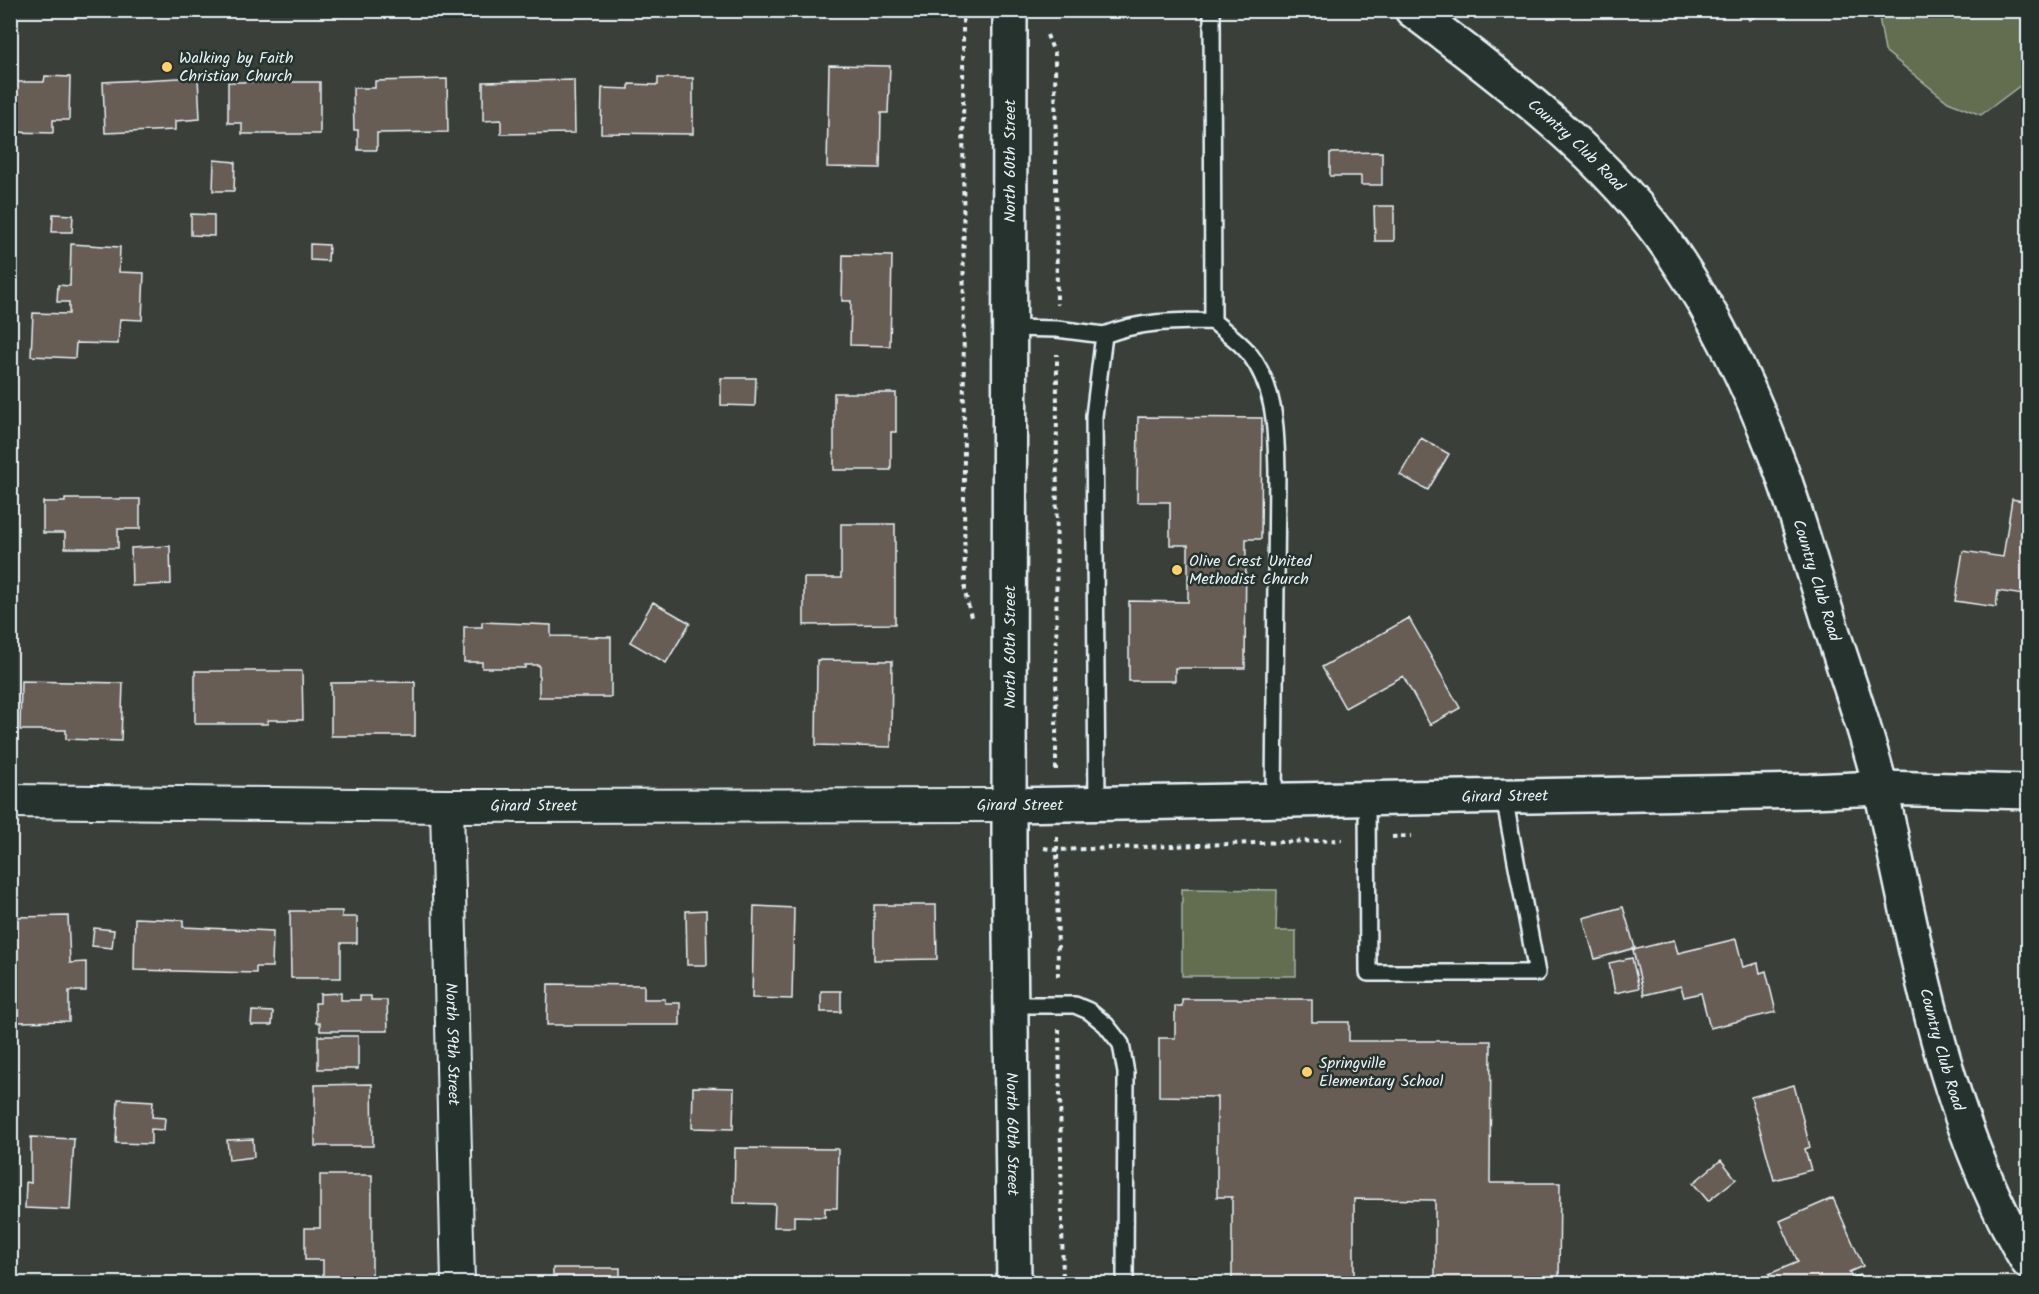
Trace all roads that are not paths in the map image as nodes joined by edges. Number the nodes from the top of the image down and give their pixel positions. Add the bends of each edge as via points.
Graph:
1 (1010, 10) edge
2 (1212, 10) edge
3 (1412, 10) edge
4 (1213, 321) junction
5 (1010, 328) junction
6 (1104, 335) junction
7 (1880, 788) junction
8 (2028, 792) edge
9 (1504, 797) junction
10 (1367, 799) junction
11 (1274, 800) junction
12 (10, 801) edge
13 (1097, 804) junction
14 (1010, 805) junction
15 (447, 806) junction
16 (1011, 1005) junction
17 (2028, 1262) edge
18 (458, 1284) edge
19 (1014, 1284) edge
20 (1125, 1284) edge

1 - 5 street, North 60th Street
2 - 4 lane
3 - 7 street, Country Club Road via 1500,76 1600,168 1674,255 1725,342 1775,454
4 - 6 lane via 1163,320 1127,326
4 - 11 lane via 1248,352 1265,381 1275,418
5 - 6 lane
5 - 14 street, North 60th Street
6 - 13 lane via 1094,416
7 - 8 street, Girard Street
7 - 9 street, Girard Street
7 - 17 street, Country Club Road via 1893,854 1963,1120
9 - 10 street, Girard Street
9 - 10 lane via 1537,973 1368,973
10 - 11 street, Girard Street
11 - 13 street, Girard Street
12 - 15 street, Girard Street
13 - 14 street, Girard Street
14 - 15 street, Girard Street
14 - 16 street, North 60th Street
15 - 18 street, North 59th Street
16 - 19 street, North 60th Street
16 - 20 lane via 1075,1005 1106,1024 1121,1044 1126,1073

